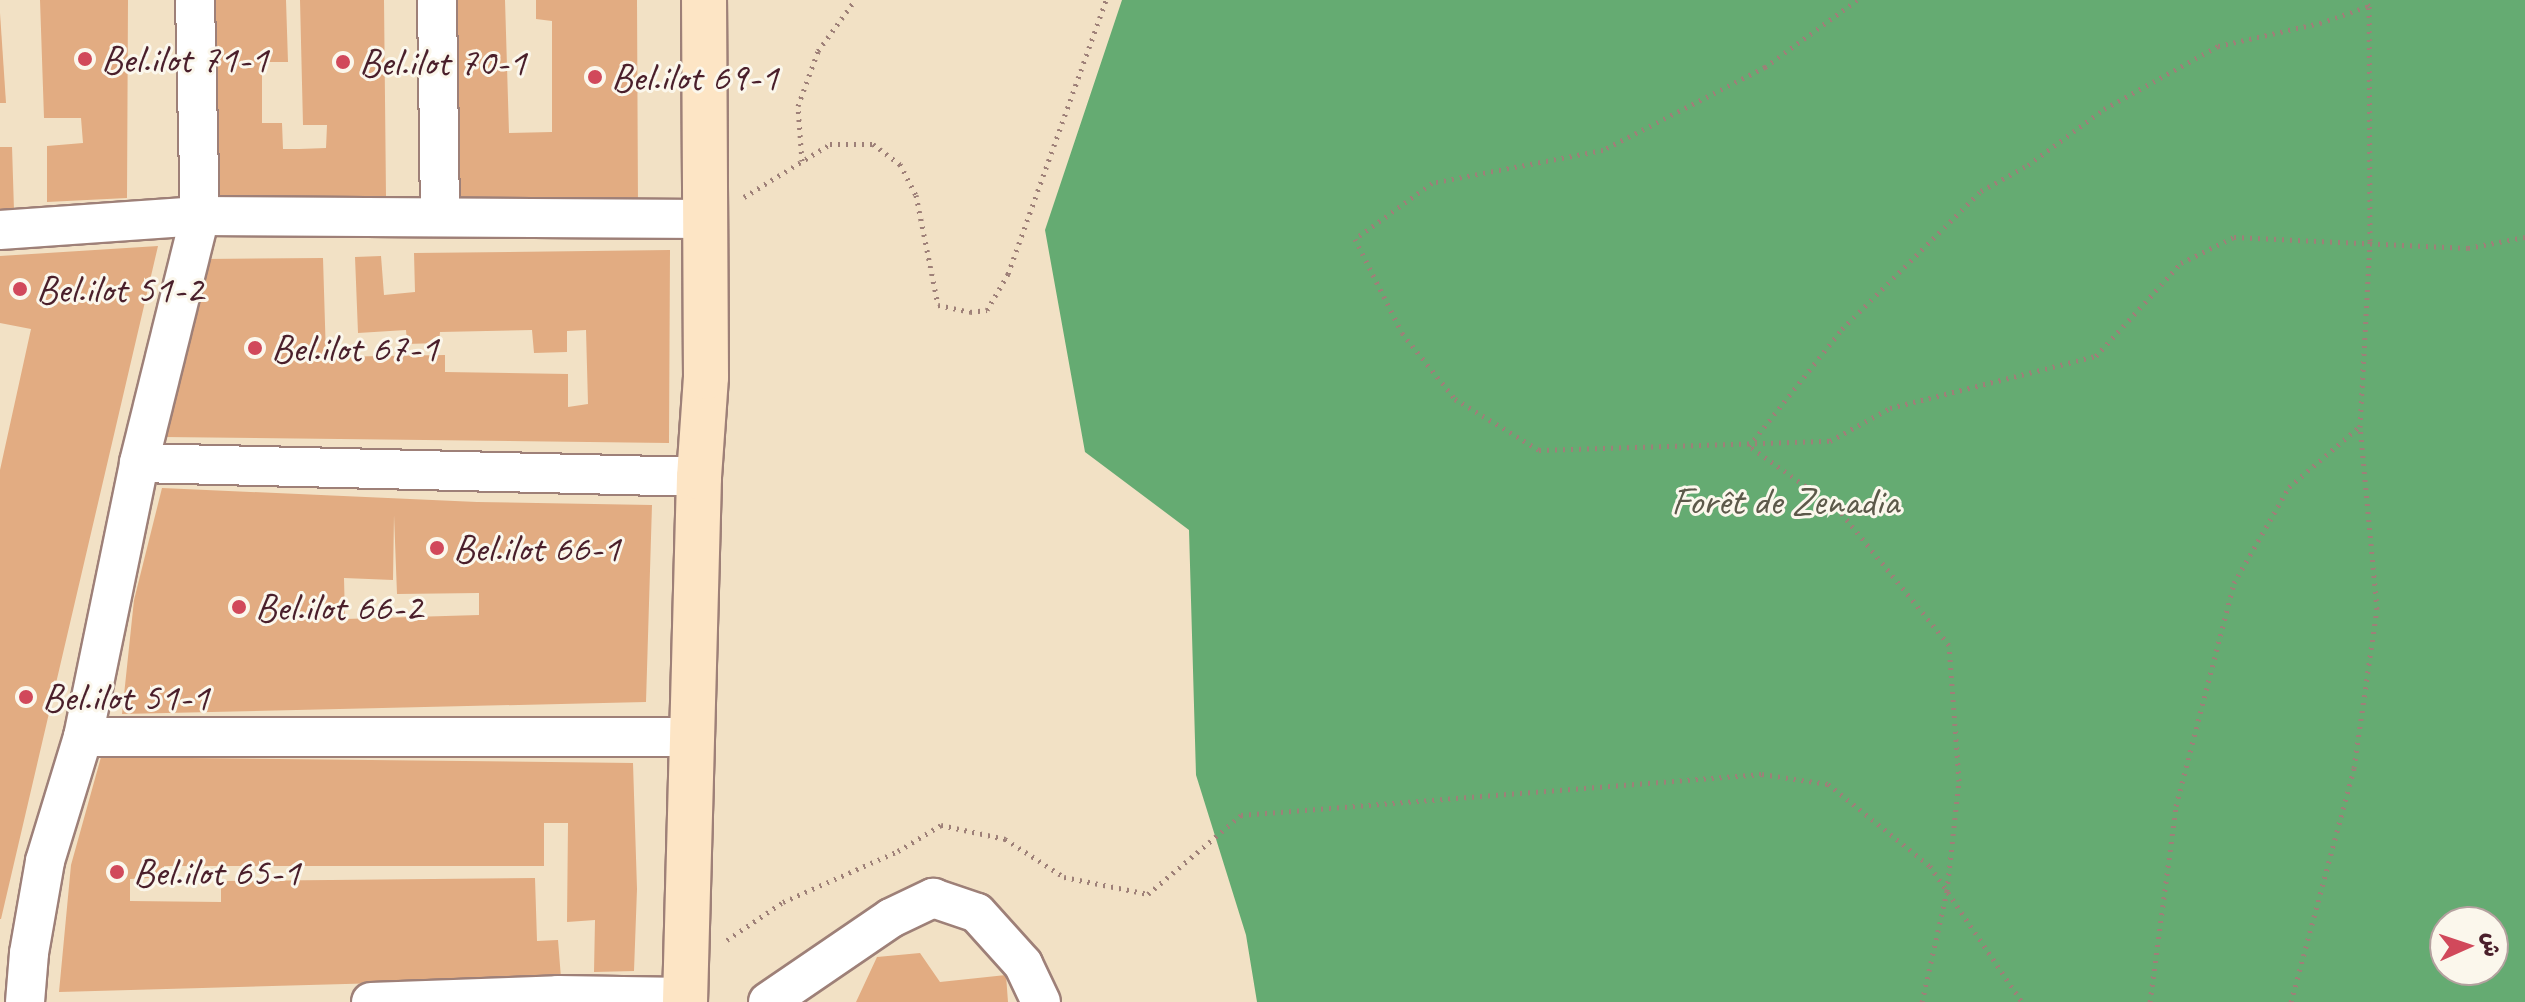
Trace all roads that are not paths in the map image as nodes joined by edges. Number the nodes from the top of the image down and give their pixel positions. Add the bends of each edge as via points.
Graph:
1 (195, 0) edge
2 (437, 0) edge
3 (704, 0) edge
4 (200, 216) junction
5 (440, 216) junction
6 (707, 219) junction
7 (0, 230) edge
8 (139, 463) junction
9 (699, 477) junction
10 (83, 737) junction
11 (693, 737) junction
12 (685, 1000) edge
13 (25, 1002) edge
14 (371, 1002) edge
15 (768, 1002) edge
16 (1041, 1002) edge

1 - 4 street
2 - 5 street
3 - 6 street
4 - 5 street
4 - 7 street
4 - 8 street
5 - 6 street
6 - 9 street
8 - 9 street
8 - 10 street
9 - 11 street
10 - 11 street
10 - 13 street via 45,861
11 - 12 street
12 - 14 street via 558,995
15 - 16 street via 891,918 933,898 977,913 1023,964

